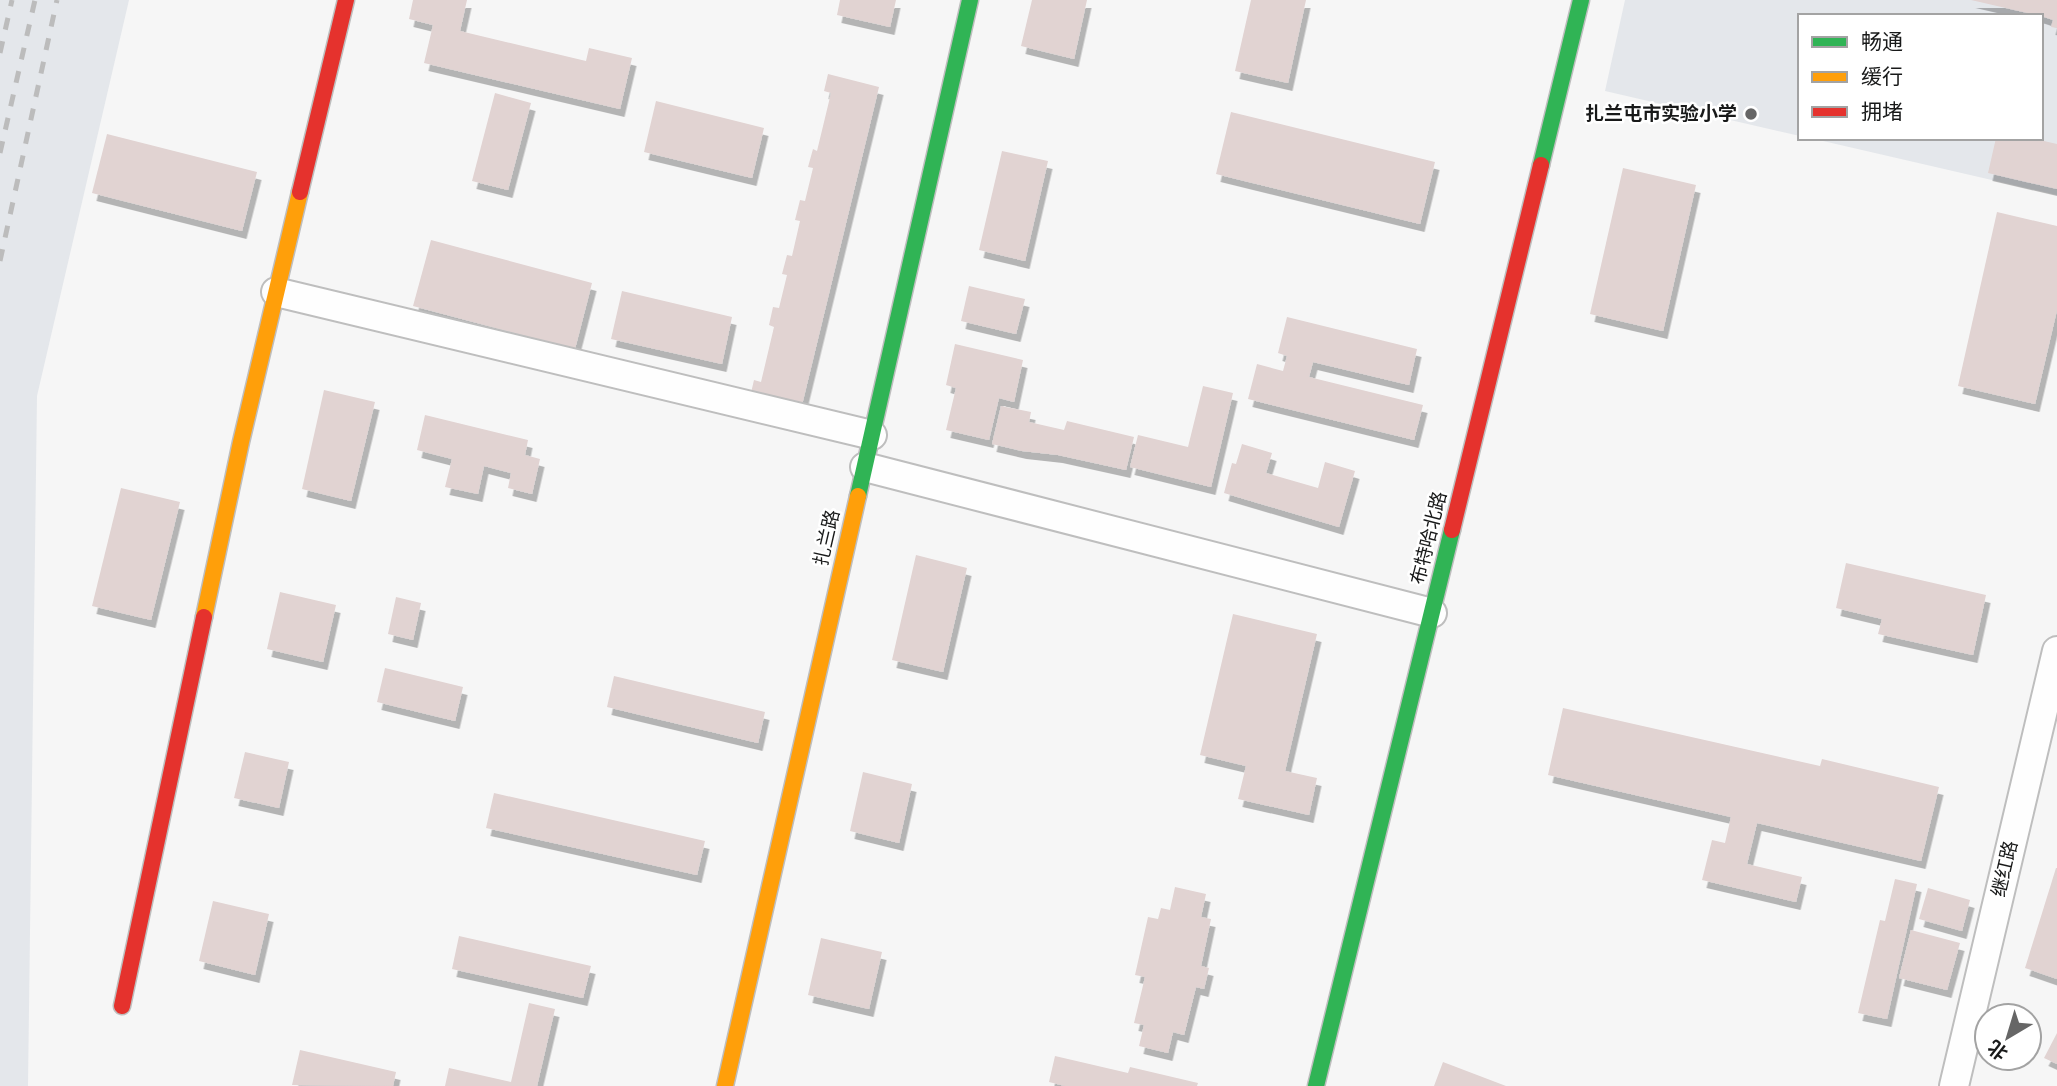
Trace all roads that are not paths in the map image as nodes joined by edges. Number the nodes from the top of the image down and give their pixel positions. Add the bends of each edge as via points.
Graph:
1 (346, 0) edge
2 (970, 0) edge
3 (1581, 0) edge
4 (276, 292) junction
5 (872, 435) junction
6 (865, 467) junction
7 (1432, 613) junction
8 (2057, 651) edge
9 (122, 1006) dead end
10 (725, 1086) edge
11 (1316, 1086) edge
12 (1954, 1086) edge

1 - 4 street
2 - 5 street, 扎兰路
3 - 7 street, 布特哈北路
4 - 5 street
4 - 9 street
5 - 6 street, 扎兰路
6 - 7 street
6 - 10 street, 扎兰路
7 - 11 street, 布特哈北路
8 - 12 street, 继红路

